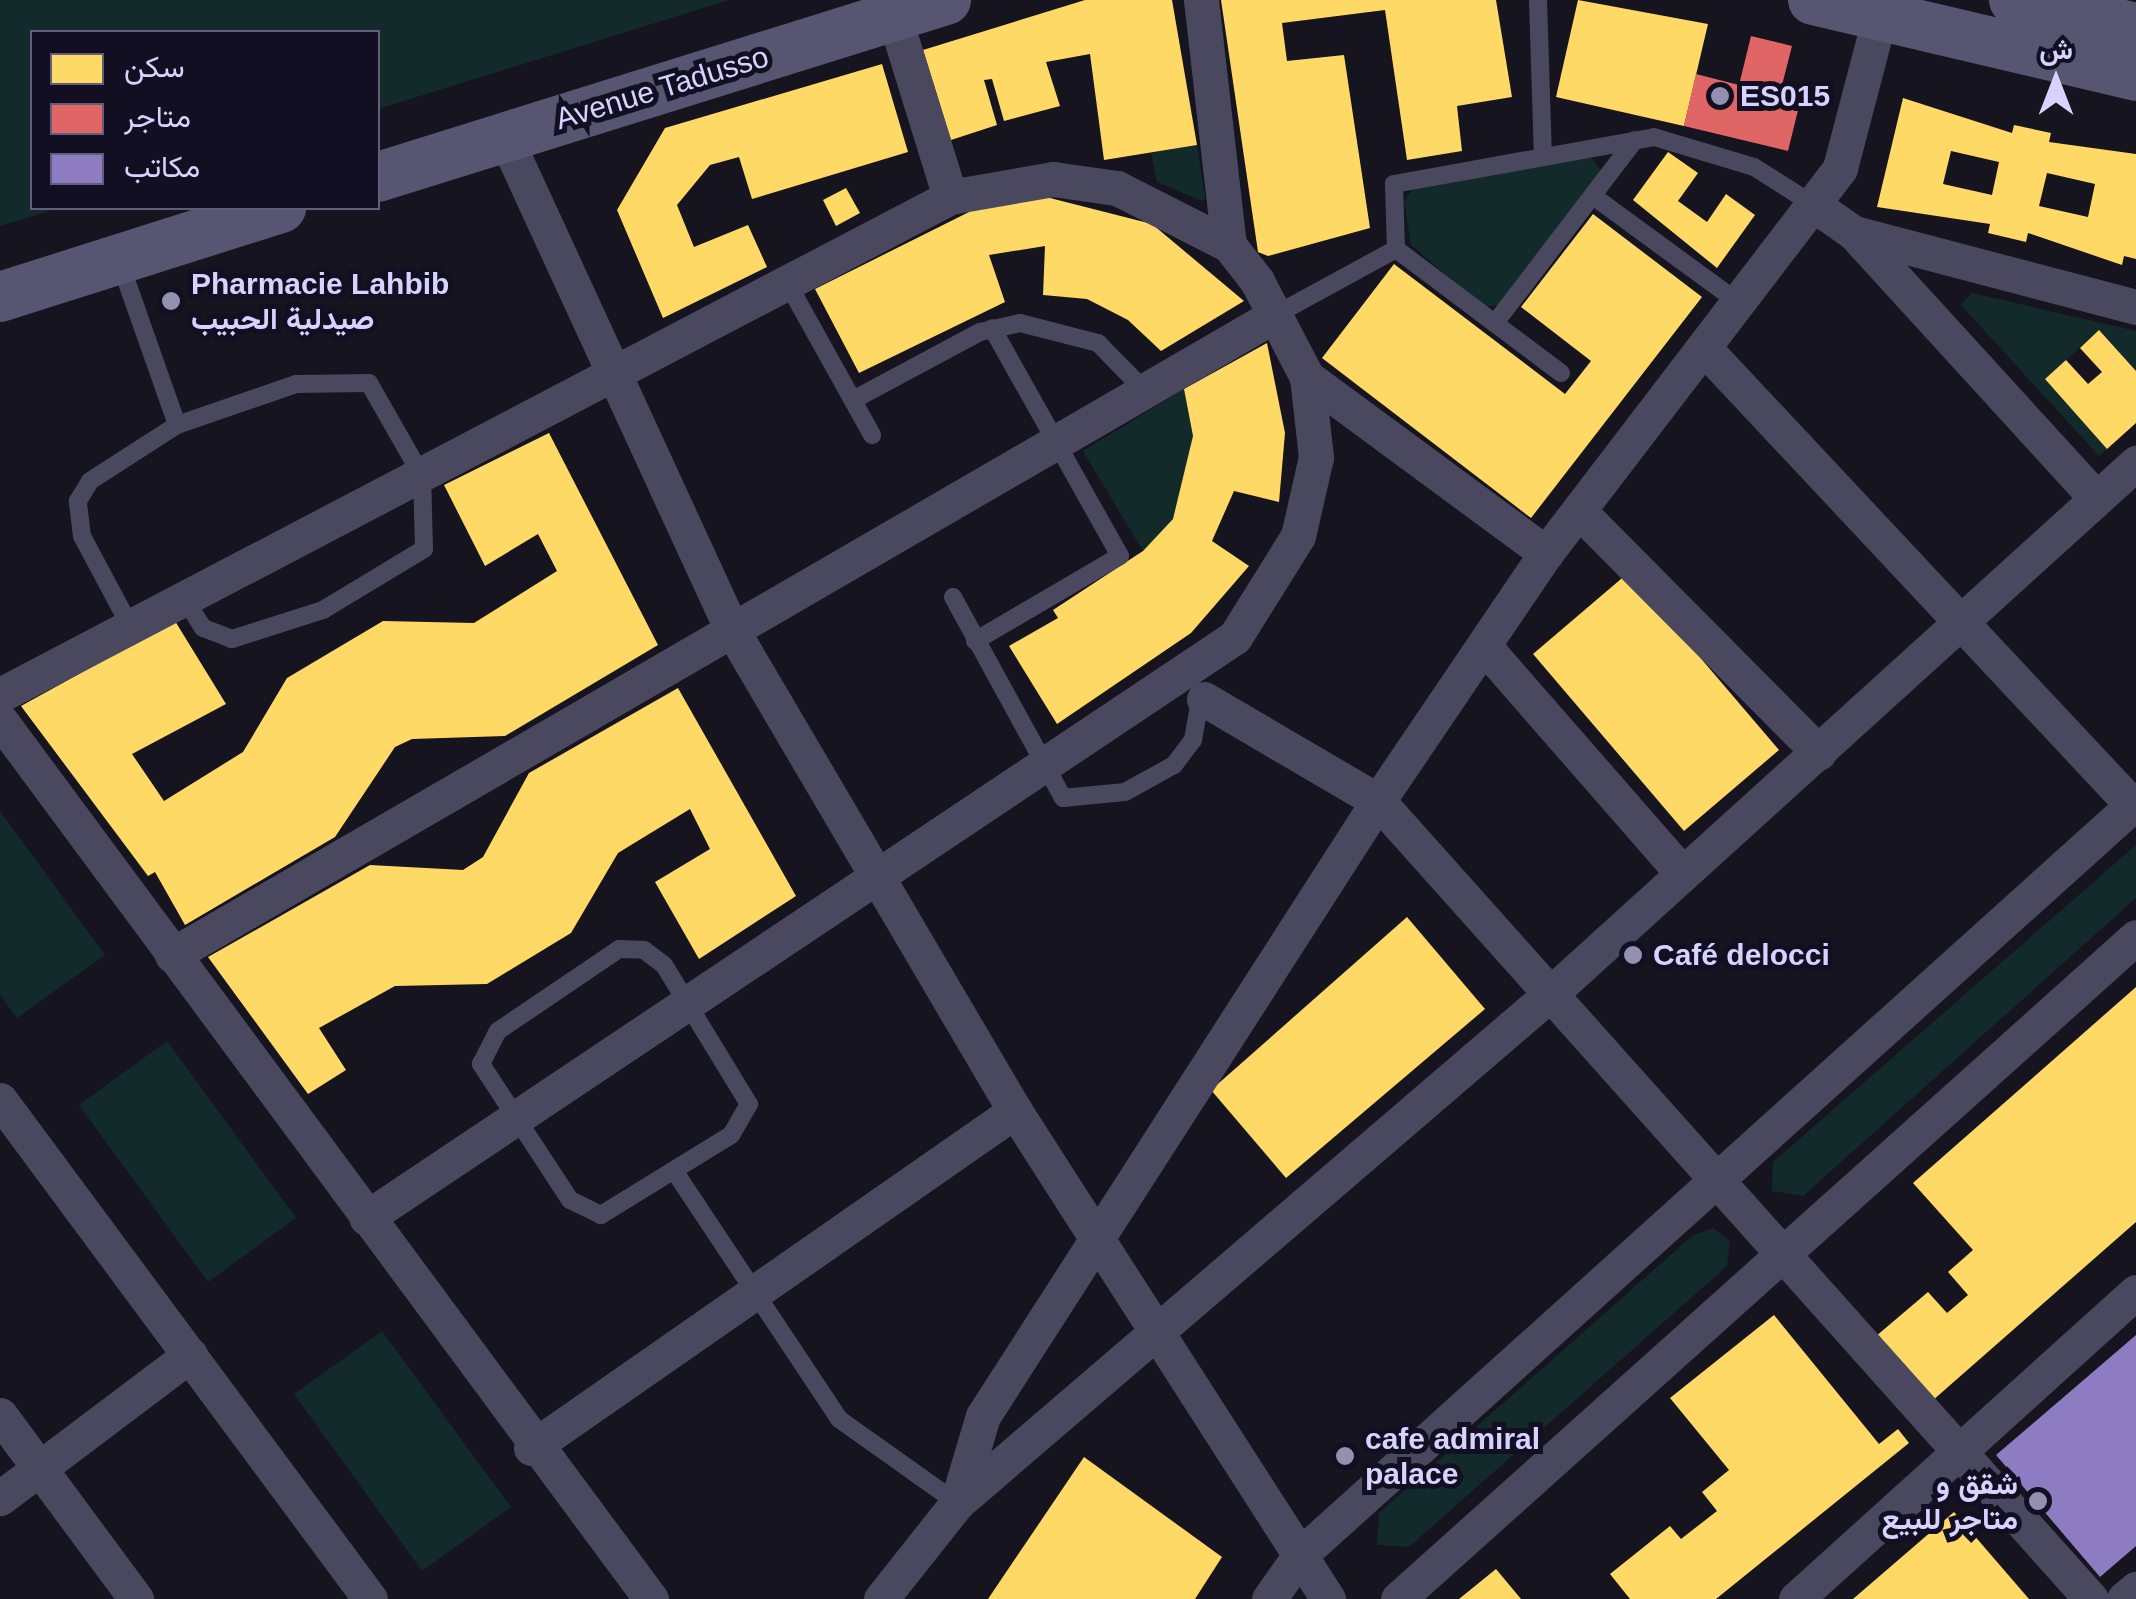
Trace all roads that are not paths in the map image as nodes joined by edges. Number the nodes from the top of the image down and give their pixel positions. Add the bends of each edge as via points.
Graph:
1 (946, 0) edge
2 (1201, 0) edge
3 (1538, 0) edge
4 (1814, 0) edge
5 (2014, 0) edge
6 (894, 16) junction
7 (1880, 16) junction
8 (2136, 28) edge
9 (2136, 76) edge
10 (504, 137) junction
11 (1635, 140) junction
12 (1542, 156) junction
13 (380, 176) edge
14 (1593, 196) junction
15 (950, 197) junction
16 (1811, 203) junction
17 (275, 210) edge
18 (1854, 233) junction
19 (1230, 244) junction
20 (1396, 249) junction
21 (118, 259) junction
22 (788, 284) junction
23 (0, 297) edge
24 (1738, 302) junction
25 (2136, 307) edge
26 (1277, 314) junction
27 (1495, 323) junction
28 (992, 328) junction
29 (1704, 348) junction
30 (1561, 373) dead end
31 (612, 377) junction
32 (1307, 377) junction
33 (1144, 390) junction
34 (853, 400) junction
35 (177, 424) junction
36 (872, 434) dead end
37 (1056, 442) junction
38 (2136, 463) edge
39 (422, 476) junction
40 (2096, 498) junction
41 (1580, 512) junction
42 (1546, 553) junction
43 (953, 597) dead end
44 (184, 599) junction
45 (1960, 624) junction
46 (130, 626) junction
47 (732, 630) junction
48 (975, 640) junction
49 (1484, 646) junction
50 (1197, 685) junction
51 (0, 695) edge
52 (0, 720) edge
53 (1819, 753) junction
54 (1042, 768) junction
55 (1378, 801) junction
56 (2135, 806) edge
57 (1681, 872) junction
58 (876, 876) junction
59 (2136, 937) edge
60 (172, 955) junction
61 (1548, 996) junction
62 (689, 1002) junction
63 (0, 1100) edge
64 (1015, 1111) junction
65 (512, 1120) junction
66 (676, 1172) junction
67 (1715, 1184) junction
68 (366, 1218) junction
69 (1096, 1230) junction
70 (1779, 1253) junction
71 (753, 1288) junction
72 (2136, 1292) edge
73 (1163, 1332) junction
74 (190, 1355) junction
75 (0, 1415) edge
76 (531, 1448) junction
77 (1957, 1449) junction
78 (40, 1470) junction
79 (0, 1498) edge
80 (957, 1504) junction
81 (1300, 1555) junction
82 (2136, 1589) edge
83 (136, 1599) edge
84 (370, 1599) edge
85 (651, 1599) edge
86 (880, 1599) edge
87 (1269, 1599) edge
88 (1328, 1599) edge
89 (1398, 1599) edge
90 (1796, 1599) edge
91 (2090, 1599) edge
92 (2124, 1599) edge

1 - 6 street, Avenue Tadusso
2 - 19 street
3 - 12 lane
4 - 7 street
5 - 8 street
6 - 10 street, Avenue Tadusso
6 - 15 street
7 - 9 street
7 - 16 street via 1840,168
10 - 13 street, Avenue Tadusso
10 - 31 street
11 - 12 lane
11 - 14 lane
11 - 16 lane via 1754,167
12 - 20 lane via 1400,180 1388,198
14 - 24 lane
14 - 27 lane
15 - 19 street via 1052,179 1117,188
15 - 22 street
16 - 18 street
16 - 24 street
17 - 21 street
18 - 25 street
18 - 40 street
19 - 26 street
20 - 26 lane
20 - 27 lane
21 - 23 street
21 - 35 lane
22 - 31 street
22 - 34 lane
24 - 29 street
26 - 32 street
26 - 33 street
27 - 30 lane
28 - 33 lane via 1040,324 1080,333 1115,354
28 - 34 lane
28 - 37 lane
29 - 41 street
29 - 45 street
31 - 39 street
31 - 47 street
32 - 42 street
32 - 50 street via 1316,457 1298,536 1252,616
33 - 37 street
34 - 36 lane
35 - 39 lane via 296,384 352,378 369,383 395,418
35 - 46 lane via 90,481 78,501 88,553
37 - 47 street
37 - 48 lane via 1120,556
38 - 40 street
39 - 44 street
39 - 44 lane via 424,549 386,580 288,626 232,640 203,628
40 - 45 street
41 - 42 street
41 - 53 street
42 - 49 street
43 - 48 lane
44 - 46 street
45 - 53 street
45 - 56 street
46 - 51 street
47 - 58 street
47 - 60 street
48 - 54 lane
49 - 55 street
49 - 57 street
50 - 54 street
50 - 54 lane via 1174,765 1125,792 1073,802
50 - 55 street
52 - 60 street
53 - 57 street
54 - 58 street
55 - 61 street
55 - 69 street
56 - 67 street
57 - 61 street
58 - 62 street
58 - 64 street
59 - 70 street
60 - 68 street
61 - 67 street
61 - 73 street
62 - 65 street
62 - 65 lane via 655,956 632,948 608,954 489,1040 484,1077
62 - 66 lane via 749,1104 740,1127
63 - 74 street
64 - 69 street
64 - 71 street
65 - 66 lane via 589,1213 623,1208
65 - 68 street
66 - 71 lane
67 - 70 street
67 - 81 street
68 - 76 street
69 - 73 street
69 - 80 street via 983,1416
70 - 77 street
70 - 89 street
71 - 76 street
71 - 80 lane via 840,1419
72 - 77 street
73 - 80 street
73 - 81 street
74 - 78 street
74 - 84 street
75 - 78 street
76 - 85 street
77 - 90 street
77 - 91 street
78 - 79 street
78 - 83 street
80 - 86 street
81 - 87 street
81 - 88 street
82 - 92 street

